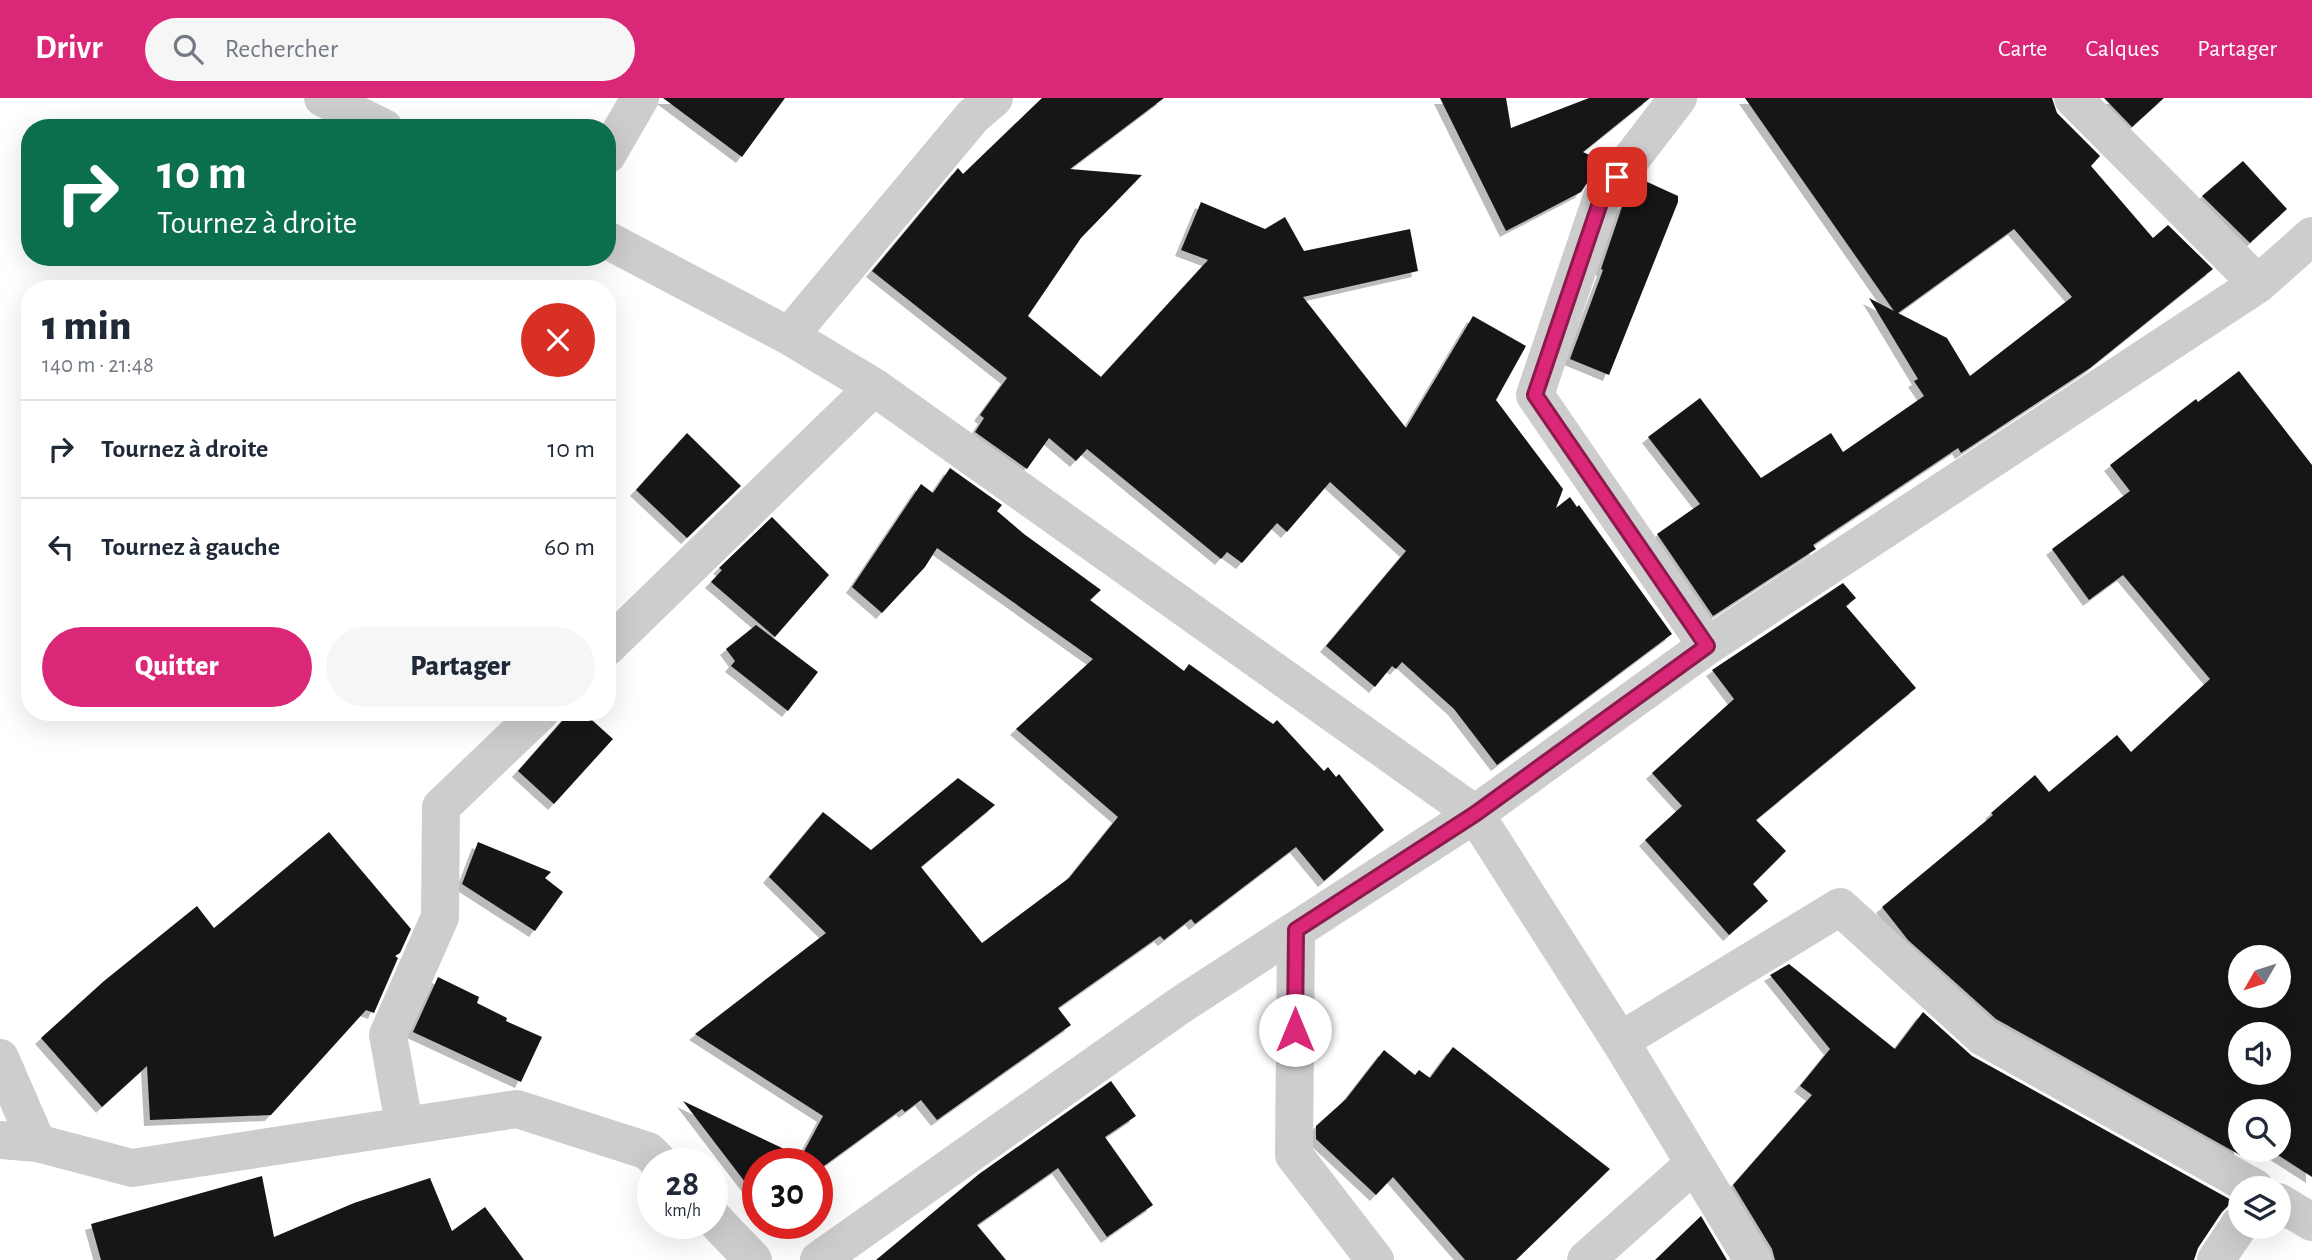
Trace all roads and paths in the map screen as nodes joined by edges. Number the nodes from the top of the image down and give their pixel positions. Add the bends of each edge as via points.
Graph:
1 (323, 98) edge
2 (640, 98) edge
3 (994, 98) edge
4 (1678, 98) edge
5 (2073, 98) edge
6 (366, 119) edge
7 (616, 139) edge
8 (2312, 236) edge
9 (616, 245) edge
10 (2258, 284) junction
11 (789, 336) junction
12 (874, 387) junction
13 (616, 638) edge
14 (1707, 646) junction
15 (531, 721) edge
16 (1475, 814) junction
17 (1296, 930) junction
18 (1620, 1041) junction
19 (0, 1058) edge
20 (404, 1124) junction
21 (19, 1142) edge
22 (639, 1148) edge
23 (1695, 1164) junction
24 (2233, 1176) edge
25 (2291, 1210) edge
26 (2312, 1222) edge
27 (728, 1234) edge
28 (2230, 1239) edge
29 (753, 1260) edge
30 (819, 1260) edge
31 (1376, 1260) edge
32 (1587, 1260) edge
33 (1753, 1260) edge
34 (2216, 1260) edge

1 - 6 street
2 - 7 street
3 - 11 street via 973,116
4 - 14 street via 1602,197 1535,395
5 - 10 street
8 - 10 street
9 - 11 street
10 - 14 street
11 - 12 street
12 - 13 street
12 - 16 street
14 - 16 street
15 - 20 street via 441,807 440,918 388,1035
16 - 17 street
16 - 18 street
17 - 30 street via 1179,1006
17 - 31 street via 1294,1155
18 - 23 street
18 - 24 street via 1840,907 1983,1038
19 - 21 street
20 - 21 street via 132,1168
20 - 22 street via 517,1108
23 - 32 street
23 - 33 street
25 - 26 street
27 - 29 street
28 - 34 street

